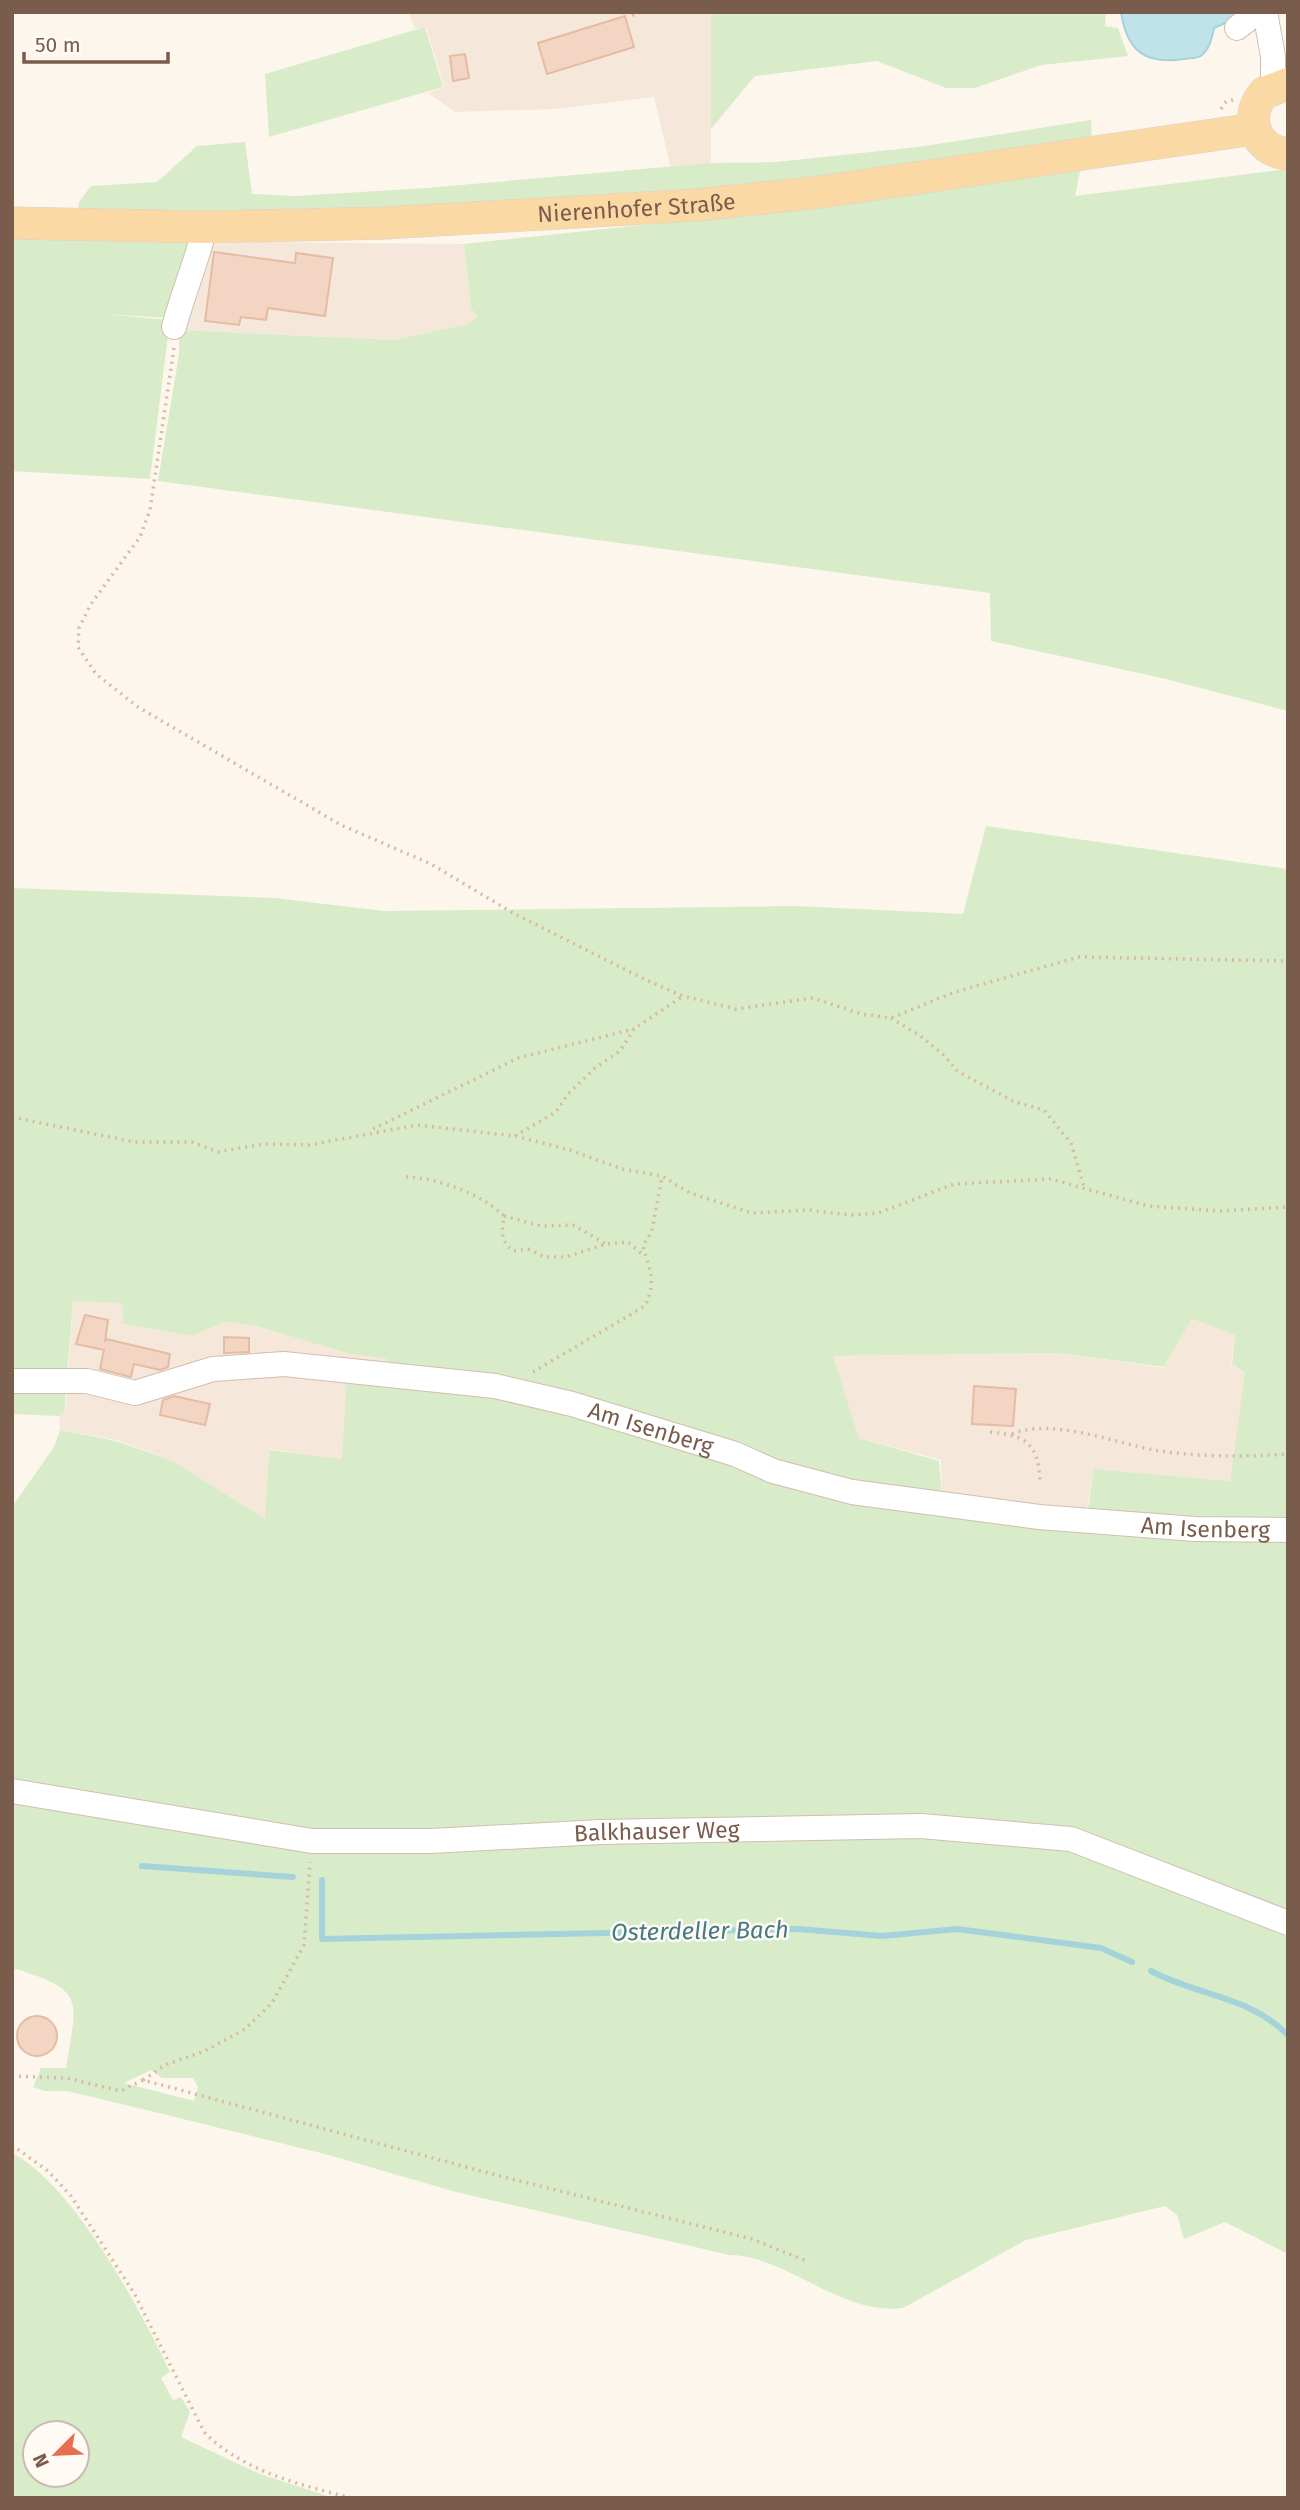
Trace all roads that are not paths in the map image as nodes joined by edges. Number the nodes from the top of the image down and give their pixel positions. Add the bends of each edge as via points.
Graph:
1 (1256, 12) edge
2 (1268, 12) edge
3 (1237, 28) dead end
4 (1288, 49) edge
5 (1280, 86) edge
6 (1254, 129) junction
7 (1288, 154) edge
8 (12, 223) edge
9 (205, 227) junction
10 (174, 327) road end
11 (12, 1381) edge
12 (1288, 1530) edge
13 (12, 1791) edge
14 (1288, 1923) edge

1 - 3 street
2 - 4 street via 1278,22
2 - 5 street
5 - 6 main road via 1255,106
6 - 7 main road via 1268,148
6 - 9 main road, Nierenhofer Straße via 820,192 697,205 385,223
8 - 9 main road, Nierenhofer Straße
9 - 10 street
11 - 12 street, Am Isenberg via 87,1381 135,1393 213,1369 284,1364 495,1386 572,1404 736,1454 773,1471 852,1492 1076,1520
13 - 14 street, Balkhauser Weg via 312,1841 921,1826 1071,1839

